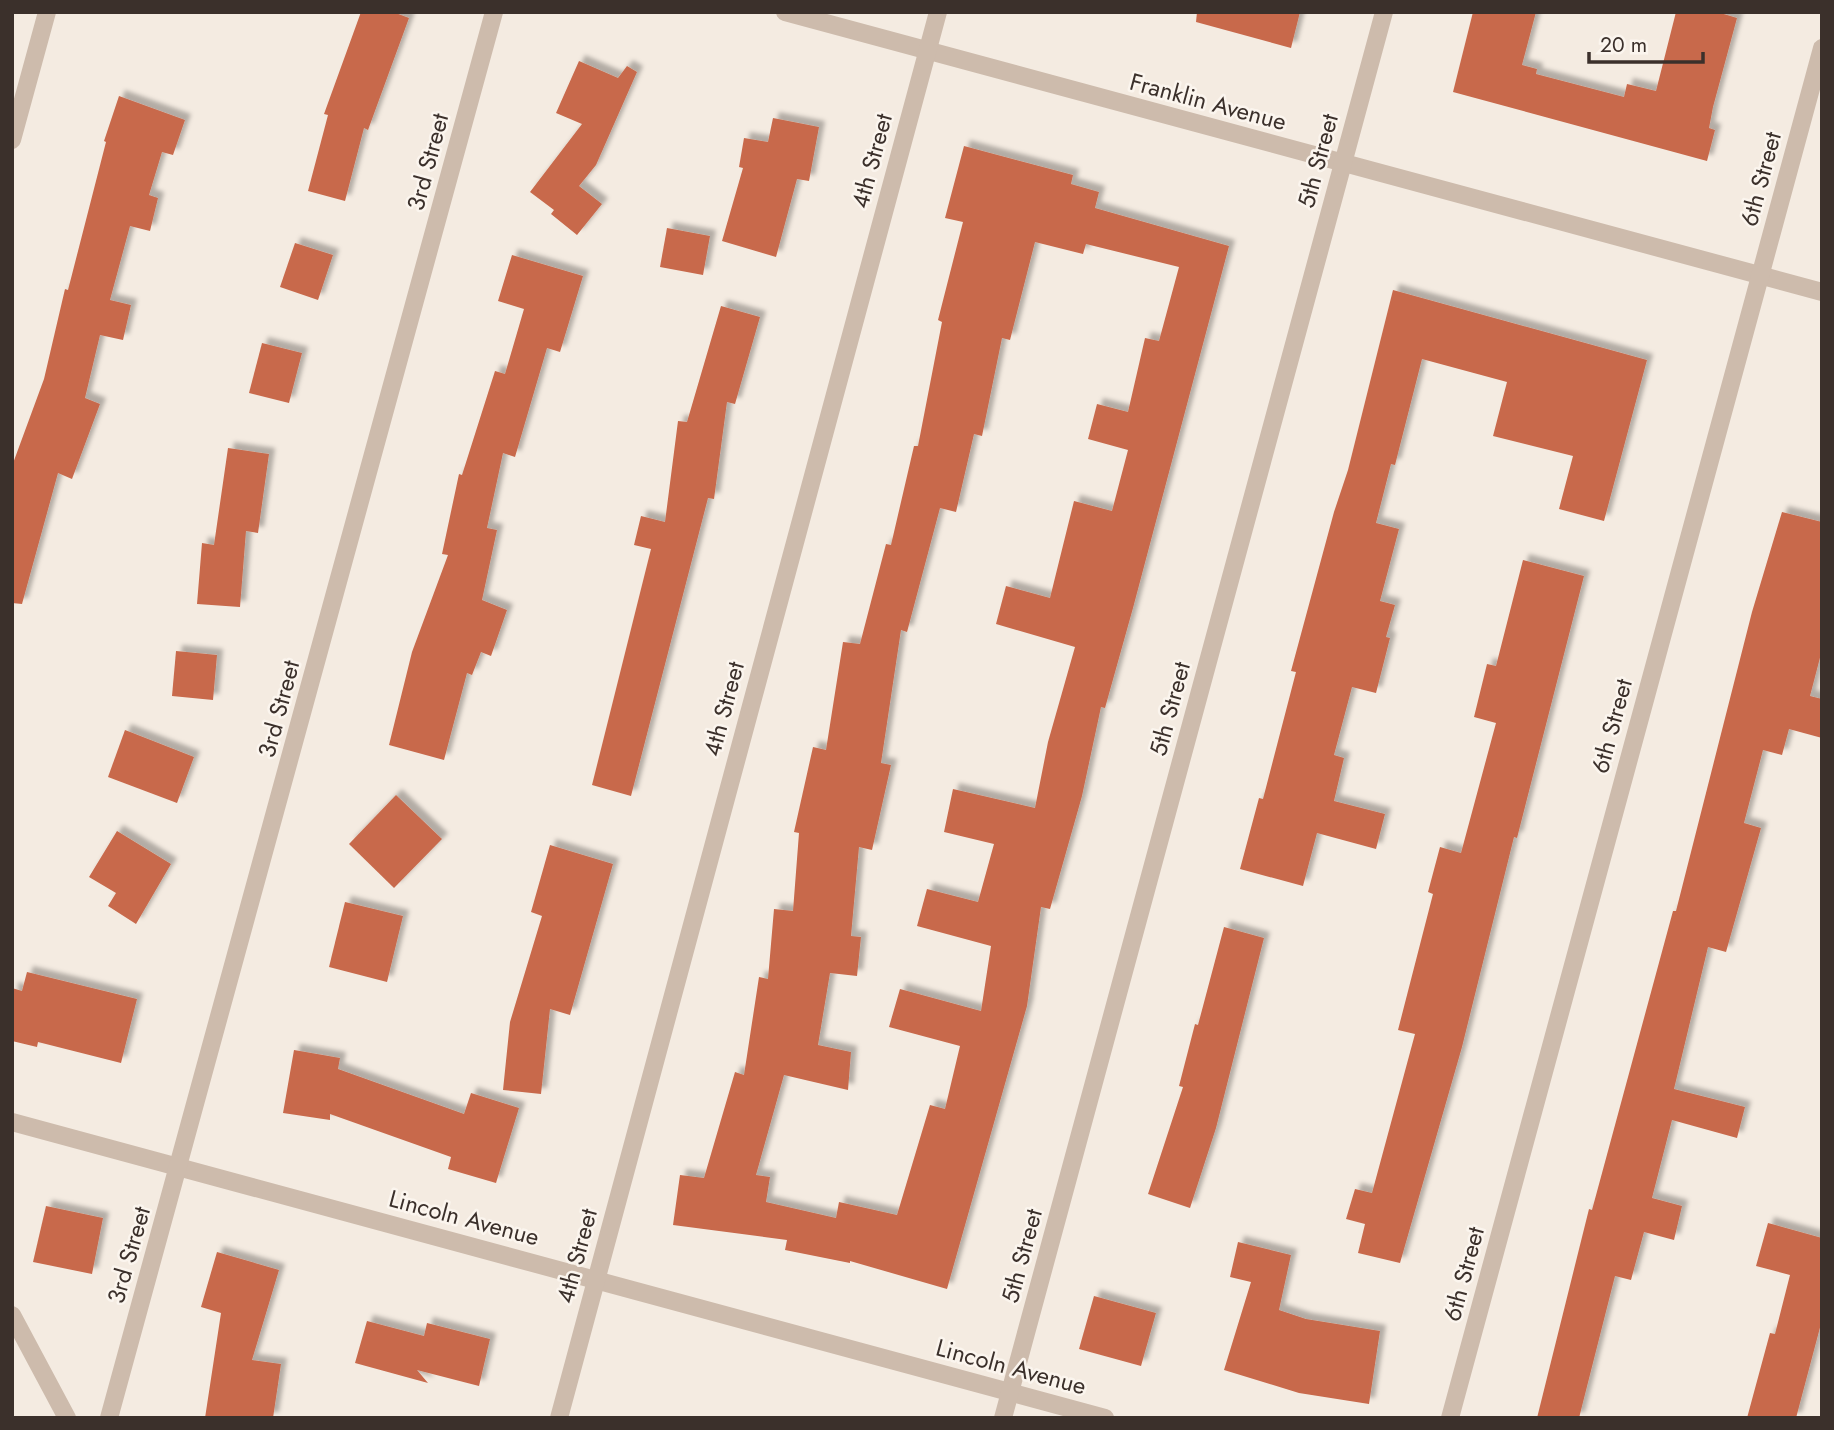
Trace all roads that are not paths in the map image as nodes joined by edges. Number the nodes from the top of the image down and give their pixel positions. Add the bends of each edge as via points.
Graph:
1 (47, 12) edge
2 (494, 12) edge
3 (785, 12) edge
4 (938, 12) edge
5 (1384, 12) edge
6 (1822, 48) edge
7 (927, 51) junction
8 (12, 140) edge
9 (1343, 163) junction
10 (1760, 275) junction
11 (1822, 292) edge
12 (12, 1122) edge
13 (179, 1167) junction
14 (596, 1279) junction
15 (12, 1315) edge
16 (1010, 1392) junction
17 (66, 1418) edge
18 (109, 1418) edge
19 (559, 1418) edge
20 (1003, 1418) edge
21 (1105, 1418) edge
22 (1450, 1418) edge

1 - 8 street
2 - 13 street, 3rd Street
3 - 7 street, Franklin Avenue
4 - 7 street, 4th Street
5 - 9 street, 5th Street
6 - 10 street, 6th Street
7 - 9 street, Franklin Avenue
7 - 14 street, 4th Street
9 - 10 street, Franklin Avenue
9 - 16 street, 5th Street
10 - 11 street, Franklin Avenue
10 - 22 street, 6th Street
12 - 13 street, Lincoln Avenue
13 - 14 street, Lincoln Avenue
13 - 18 street, 3rd Street
14 - 16 street, Lincoln Avenue
14 - 19 street, 4th Street
15 - 17 street
16 - 20 street, 5th Street
16 - 21 street, Lincoln Avenue

